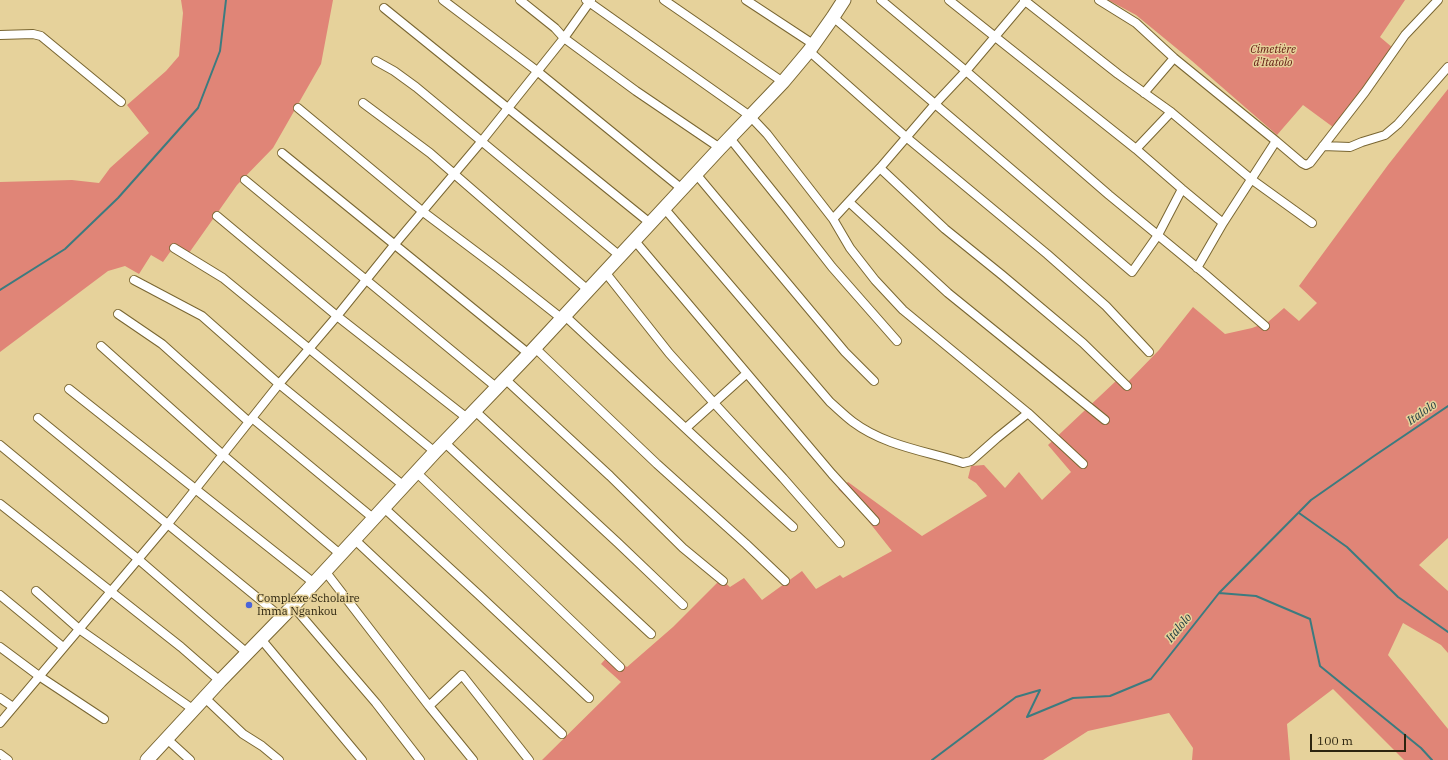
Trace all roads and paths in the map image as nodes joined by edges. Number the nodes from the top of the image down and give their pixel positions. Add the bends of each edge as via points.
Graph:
1 (443, 0) edge
2 (520, 0) edge
3 (664, 0) edge
4 (746, 0) edge
5 (844, 0) edge
6 (881, 0) edge
7 (949, 0) edge
8 (1025, 0) edge
9 (1099, 0) edge
10 (1438, 0) edge
11 (589, 1) edge
12 (384, 8) dead end
13 (833, 18) junction
14 (0, 35) edge
15 (995, 36) junction
16 (564, 38) junction
17 (811, 47) junction
18 (1174, 58) junction
19 (376, 61) dead end
20 (1448, 67) edge
21 (537, 71) junction
22 (966, 71) junction
23 (783, 82) junction
24 (1144, 93) junction
25 (121, 102) dead end
26 (363, 103) dead end
27 (935, 104) junction
28 (507, 107) junction
29 (298, 108) dead end
30 (1171, 112) junction
31 (750, 116) junction
32 (906, 137) junction
33 (730, 138) junction
34 (1276, 141) junction
35 (481, 142) junction
36 (1323, 146) junction
37 (720, 148) junction
38 (1136, 149) junction
39 (282, 153) dead end
40 (880, 168) junction
41 (452, 174) junction
42 (696, 174) junction
43 (1251, 179) junction
44 (245, 180) dead end
45 (682, 189) junction
46 (1182, 189) junction
47 (849, 202) junction
48 (664, 208) junction
49 (422, 211) junction
50 (217, 216) dead end
51 (832, 219) junction
52 (650, 223) junction
53 (1223, 223) junction
54 (1312, 223) dead end
55 (1158, 235) junction
56 (635, 241) junction
57 (395, 244) junction
58 (174, 248) dead end
59 (620, 256) junction
60 (1197, 268) junction
61 (605, 272) junction
62 (134, 280) dead end
63 (365, 280) junction
64 (588, 290) junction
65 (118, 314) dead end
66 (337, 316) junction
67 (563, 316) junction
68 (1265, 326) dead end
69 (897, 341) dead end
70 (101, 346) dead end
71 (309, 349) junction
72 (532, 350) junction
73 (1149, 352) dead end
74 (746, 374) junction
75 (874, 381) dead end
76 (501, 383) junction
77 (279, 384) junction
78 (1127, 386) dead end
79 (69, 390) dead end
80 (714, 403) junction
81 (1028, 413) junction
82 (470, 414) junction
83 (38, 418) dead end
84 (251, 420) junction
85 (1105, 420) dead end
86 (686, 428) junction
87 (444, 442) junction
88 (0, 445) edge
89 (435, 452) junction
90 (222, 455) junction
91 (1082, 464) dead end
92 (416, 472) junction
93 (404, 486) junction
94 (196, 490) junction
95 (0, 504) edge
96 (383, 508) junction
97 (373, 518) junction
98 (875, 521) dead end
99 (167, 525) junction
100 (793, 527) dead end
101 (354, 539) junction
102 (840, 543) dead end
103 (340, 554) junction
104 (138, 559) junction
105 (325, 571) junction
106 (723, 581) dead end
107 (785, 581) dead end
108 (314, 583) junction
109 (36, 591) dead end
110 (110, 591) junction
111 (0, 595) edge
112 (293, 606) junction
113 (683, 606) dead end
114 (281, 617) junction
115 (79, 629) junction
116 (651, 634) dead end
117 (261, 639) junction
118 (0, 646) edge
119 (63, 647) junction
120 (247, 653) junction
121 (620, 667) dead end
122 (39, 676) junction
123 (220, 681) junction
124 (0, 698) edge
125 (205, 698) junction
126 (589, 698) dead end
127 (429, 706) junction
128 (13, 707) junction
129 (194, 710) junction
130 (104, 719) dead end
131 (0, 723) edge
132 (562, 734) dead end
133 (167, 739) junction
134 (0, 754) edge
135 (8, 760) edge
136 (147, 760) edge
137 (190, 760) edge
138 (279, 760) edge
139 (362, 760) edge
140 (420, 760) edge
141 (473, 760) edge
142 (529, 760) edge

1 - 21 street
2 - 16 street
3 - 23 street
4 - 17 street
5 - 13 highway
6 - 22 street
7 - 15 street
8 - 15 street
8 - 24 street
9 - 18 street via 1136,23
10 - 36 street via 1405,35
11 - 16 street
11 - 31 street
12 - 28 street
13 - 17 highway
13 - 27 street
14 - 25 street via 41,36
15 - 22 street
15 - 38 street
16 - 21 street
16 - 37 street
17 - 23 highway
17 - 32 street
18 - 24 street
18 - 34 street
19 - 35 street via 416,87
20 - 36 street via 1398,124 1385,135 1350,147
21 - 28 street
21 - 45 street
22 - 27 street
22 - 55 street
23 - 31 highway
24 - 30 street
26 - 41 street via 430,153
27 - 32 street
27 - 55 street via 1132,272
28 - 35 street
28 - 52 street
29 - 49 street
30 - 38 street
30 - 43 street
31 - 33 highway
31 - 51 street via 767,134
32 - 40 street
32 - 73 street via 1059,264 1106,306
33 - 37 highway
33 - 69 street via 832,267
34 - 36 street via 1306,165
34 - 43 street
35 - 41 street
35 - 59 street
37 - 42 highway
38 - 46 street
39 - 57 street
40 - 47 street
40 - 78 street via 945,230 1002,274
41 - 49 street
41 - 64 street
42 - 45 highway
42 - 75 street via 845,352
43 - 53 street
43 - 54 street
44 - 63 street
45 - 48 highway
46 - 53 street
46 - 55 street
47 - 51 street
47 - 85 street via 948,293
48 - 52 highway
48 - 81 street via 830,402 860,427 890,442 963,462 971,461
49 - 57 street
49 - 67 street
50 - 66 street
51 - 81 street via 850,248 903,310
52 - 56 highway
53 - 60 street
55 - 60 street
56 - 59 highway
56 - 74 street
57 - 63 street
57 - 72 street
58 - 71 street via 223,278
59 - 61 highway
60 - 68 street
61 - 64 highway
61 - 80 street via 669,353
62 - 77 street via 202,316
63 - 66 street
63 - 76 street
64 - 67 highway
65 - 84 street via 162,344
66 - 71 street
66 - 82 street
67 - 72 highway
67 - 86 street
70 - 90 street
71 - 77 street
71 - 89 street
72 - 76 highway
72 - 107 street
74 - 80 street
74 - 98 street
76 - 82 highway
76 - 106 street via 610,476 683,548
77 - 84 street
77 - 93 street
79 - 94 street
80 - 86 street
80 - 102 street
81 - 91 street
82 - 87 highway
82 - 113 street via 612,538
83 - 99 street
84 - 90 street
84 - 97 street
86 - 100 street
87 - 89 highway
87 - 116 street
88 - 104 street
89 - 92 highway
90 - 94 street
90 - 103 street
92 - 93 highway
92 - 121 street
93 - 96 highway
94 - 99 street
94 - 108 street
95 - 110 street
96 - 97 highway
96 - 126 street
97 - 101 highway
99 - 104 street
99 - 114 street
101 - 103 highway
101 - 132 street
103 - 105 highway
104 - 110 street
104 - 120 street
105 - 108 highway
105 - 127 street
108 - 112 highway
109 - 115 street
110 - 115 street
110 - 123 street
111 - 119 street
112 - 114 highway
112 - 140 street
114 - 117 highway
115 - 119 street
115 - 129 street
117 - 120 highway
117 - 139 street
118 - 122 street
119 - 122 street
120 - 123 highway
122 - 128 street
122 - 130 street
123 - 125 highway
124 - 128 street
125 - 129 highway
125 - 138 street via 243,734
127 - 141 street
127 - 142 street via 462,675
128 - 131 street
129 - 133 highway
133 - 136 highway
133 - 137 street
134 - 135 street

